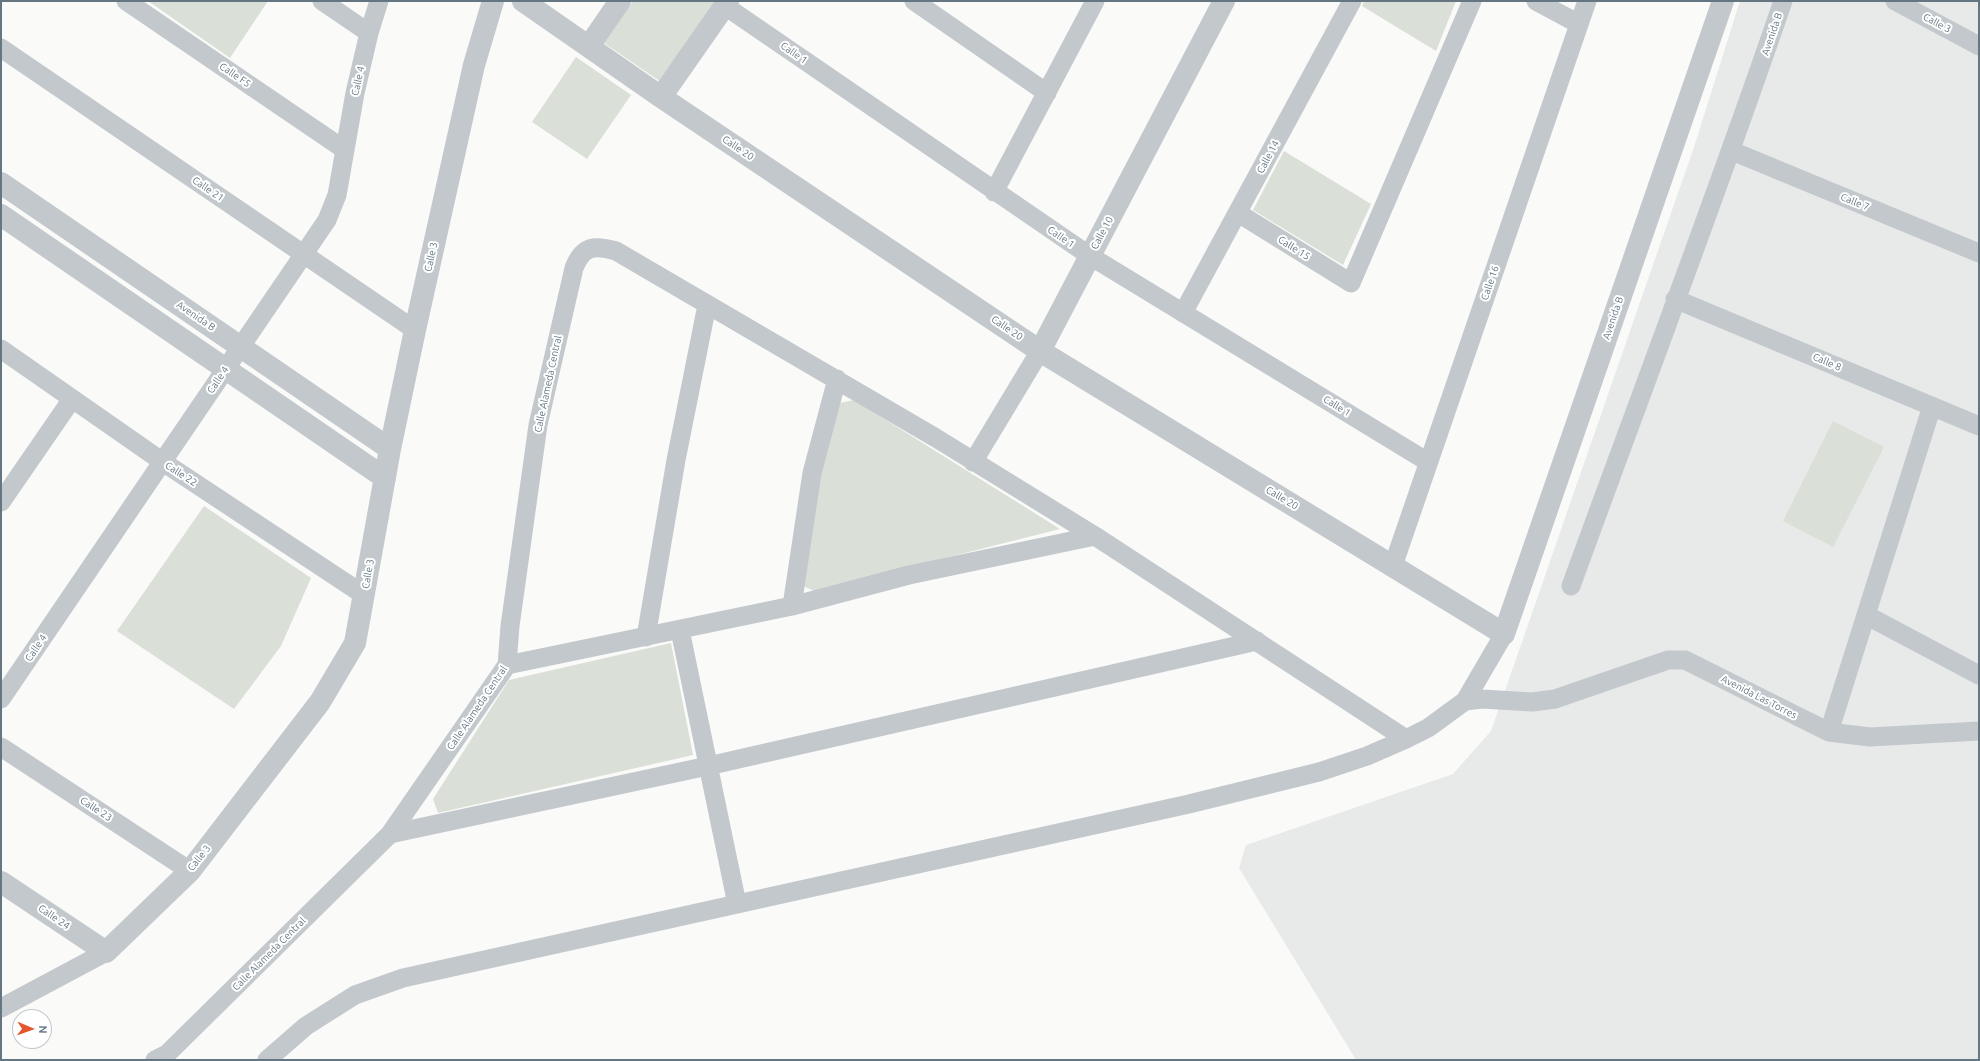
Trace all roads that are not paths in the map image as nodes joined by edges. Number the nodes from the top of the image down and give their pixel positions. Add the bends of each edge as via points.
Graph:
1 (126, 1) edge
2 (322, 1) edge
3 (379, 1) edge
4 (493, 1) edge
5 (523, 1) edge
6 (620, 1) edge
7 (914, 1) edge
8 (1095, 1) edge
9 (1224, 1) edge
10 (1352, 1) edge
11 (1472, 1) edge
12 (1536, 1) edge
13 (1587, 1) edge
14 (1723, 1) edge
15 (1783, 1) edge
16 (1896, 1) edge
17 (727, 3) edge
18 (1579, 24) junction
19 (368, 33) junction
20 (589, 46) junction
21 (1979, 46) edge
22 (1, 48) edge
23 (1047, 92) junction
24 (662, 97) junction
25 (344, 150) junction
26 (1732, 151) junction
27 (1, 183) edge
28 (994, 192) junction
29 (1238, 213) junction
30 (1, 215) edge
31 (1979, 253) edge
32 (304, 254) junction
33 (1090, 256) junction
34 (1675, 299) junction
35 (707, 305) junction
36 (1183, 313) junction
37 (415, 330) junction
38 (241, 347) junction
39 (1, 349) edge
40 (1040, 351) junction
41 (226, 370) junction
42 (837, 379) junction
43 (72, 399) junction
44 (1932, 406) junction
45 (1979, 426) edge
46 (390, 449) junction
47 (163, 462) junction
48 (973, 462) junction
49 (1428, 462) junction
50 (386, 478) junction
51 (4, 492) edge
52 (1095, 536) junction
53 (1393, 566) junction
54 (1571, 586) dead end
55 (364, 595) junction
56 (792, 606) junction
57 (1866, 615) junction
58 (680, 630) junction
59 (1504, 634) junction
60 (646, 636) junction
61 (1257, 641) junction
62 (507, 665) junction
63 (1979, 675) edge
64 (1, 699) edge
65 (1465, 701) junction
66 (1979, 731) edge
67 (1829, 732) junction
68 (1406, 739) junction
69 (1, 747) edge
70 (708, 766) junction
71 (390, 834) junction
72 (190, 871) junction
73 (1, 882) edge
74 (737, 904) junction
75 (106, 952) junction
76 (1, 1008) edge
77 (164, 1058) edge
78 (267, 1060) edge

1 - 25 street, Calle F5
2 - 19 street
3 - 19 street, Calle 4
4 - 37 street, Calle 3 via 474,65
5 - 20 street, Calle 20
6 - 20 street
7 - 23 street
8 - 23 street
9 - 33 street, Calle 10
10 - 29 street, Calle 14
11 - 29 street, Calle 15 via 1351,283
12 - 18 street
13 - 18 street, Calle 16
14 - 59 street, Avenida B
15 - 26 street, Avenida B
16 - 21 street, Calle 3
17 - 24 street
17 - 28 street, Calle 1
18 - 49 street, Calle 16
19 - 25 street, Calle 4
20 - 24 street, Calle 20
22 - 32 street, Calle 21
23 - 28 street
24 - 40 street, Calle 20
25 - 32 street, Calle 4 via 337,195 327,220
26 - 31 street, Calle 7
26 - 34 street, Avenida B
27 - 38 street, Avenida B
28 - 33 street, Calle 1
29 - 36 street, Calle 14
30 - 41 street
32 - 37 street, Calle 21
32 - 38 street, Calle 4
33 - 36 street, Calle 1
33 - 40 street, Calle 10
34 - 44 street, Calle 8
34 - 54 street, Avenida B
35 - 42 street
35 - 60 street via 676,460
35 - 62 street, Calle Alameda Central via 616,251 599,246 578,257 538,425 510,626
36 - 49 street, Calle 1
37 - 46 street, Calle 3
38 - 41 street, Calle 4
38 - 46 street, Avenida B
39 - 43 street, Calle 22
40 - 48 street, Calle 10
40 - 53 street, Calle 20
41 - 47 street, Calle 4
41 - 50 street
42 - 48 street
42 - 56 street via 812,473
43 - 47 street, Calle 22
43 - 51 street
44 - 45 street, Calle 8
44 - 57 street
46 - 50 street, Calle 3
47 - 55 street, Calle 22
47 - 64 street, Calle 4
48 - 52 street
49 - 53 street, Calle 16
50 - 55 street, Calle 3
52 - 56 street via 909,575
52 - 61 street
53 - 59 street, Calle 20
55 - 72 street, Calle 3 via 355,643 320,702
56 - 58 street
57 - 63 street
57 - 67 street
58 - 60 street
58 - 70 street
59 - 65 street
60 - 62 street
61 - 68 street
61 - 70 street
62 - 71 street, Calle Alameda Central
65 - 67 street, Avenida Las Torres via 1547,701 1668,660 1685,660
65 - 68 street via 1428,728
66 - 67 street, Avenida Las Torres via 1870,737
68 - 74 street via 1367,756 1319,772 1181,806
69 - 72 street, Calle 23
70 - 71 street
70 - 74 street
71 - 77 street, Calle Alameda Central
72 - 75 street, Calle 3
73 - 75 street, Calle 24
74 - 78 street via 403,978 355,995 306,1026
75 - 76 street, Calle 3

